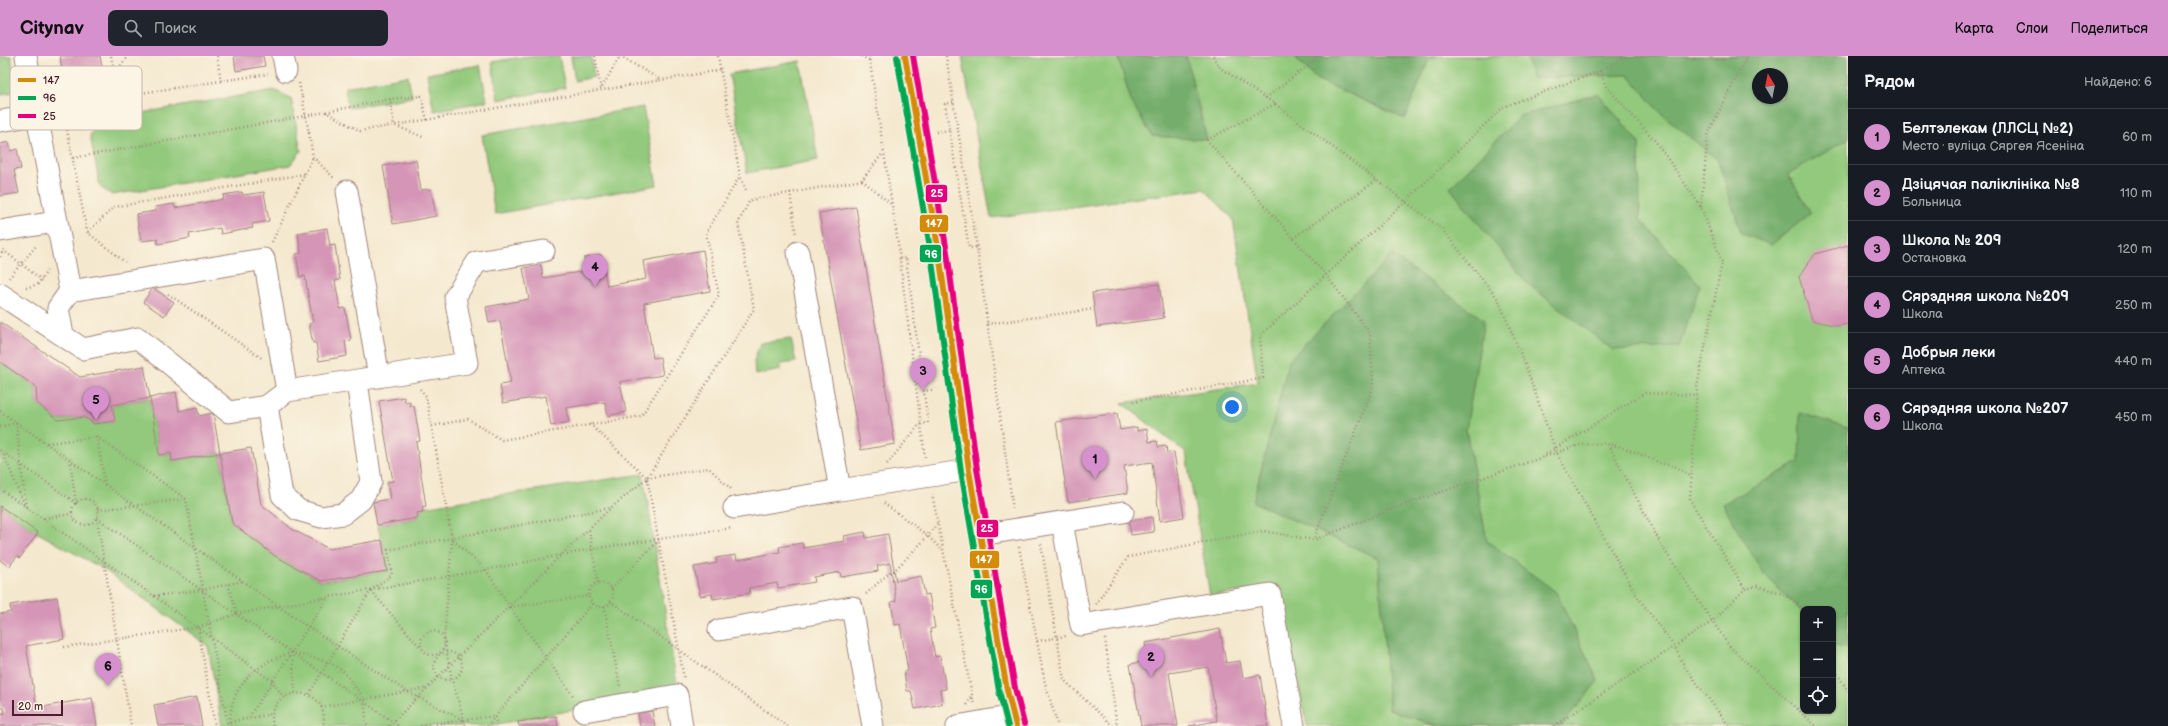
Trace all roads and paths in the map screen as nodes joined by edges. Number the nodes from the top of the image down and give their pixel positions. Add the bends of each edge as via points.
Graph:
1 (26, 56) edge
2 (112, 56) edge
3 (128, 56) edge
4 (217, 56) edge
5 (594, 56) edge
6 (620, 56) edge
7 (718, 56) edge
8 (861, 56) edge
9 (868, 56) edge
10 (905, 56) edge
11 (946, 56) edge
12 (1213, 56) edge
13 (1320, 56) edge
14 (1626, 56) edge
15 (1747, 56) edge
16 (869, 60) junction
17 (285, 63) edge
18 (30, 66) edge
19 (114, 66) edge
20 (121, 66) edge
21 (721, 70) junction
22 (1600, 71) junction
23 (659, 80) junction
24 (221, 81) junction
25 (602, 90) junction
26 (142, 93) edge
27 (302, 97) dead end
28 (1266, 98) junction
29 (390, 99) junction
30 (953, 102) junction
31 (1275, 104) junction
32 (326, 112) junction
33 (10, 119) edge
34 (427, 120) junction
35 (0, 121) edge
36 (394, 126) junction
37 (48, 130) edge
38 (67, 130) edge
39 (423, 137) dead end
40 (883, 153) junction
41 (313, 157) junction
42 (72, 158) junction
43 (305, 174) junction
44 (740, 176) junction
45 (862, 180) junction
46 (1377, 180) junction
47 (746, 190) dead end
48 (347, 191) joint
49 (790, 192) junction
50 (1406, 201) junction
51 (891, 204) junction
52 (1701, 207) junction
53 (56, 222) junction
54 (87, 232) junction
55 (1293, 238) junction
56 (31, 240) dead end
57 (4, 242) edge
58 (38, 244) junction
59 (977, 247) junction
60 (43, 249) dead end
61 (544, 251) dead end
62 (798, 252) joint
63 (0, 256) edge
64 (264, 259) junction
65 (900, 259) junction
66 (21, 264) junction
67 (48, 264) dead end
68 (1326, 275) junction
69 (145, 278) junction
70 (42, 280) junction
71 (3, 288) edge
72 (30, 288) dead end
73 (70, 291) junction
74 (1094, 309) dead end
75 (987, 324) junction
76 (62, 334) junction
77 (408, 373) junction
78 (379, 377) junction
79 (356, 381) junction
80 (286, 383) junction
81 (1696, 395) junction
82 (1133, 402) dead end
83 (267, 406) junction
84 (0, 411) edge
85 (16, 423) junction
86 (590, 424) junction
87 (920, 424) junction
88 (432, 426) junction
89 (0, 427) edge
90 (97, 436) junction
91 (46, 443) junction
92 (1607, 443) junction
93 (0, 450) edge
94 (1555, 451) junction
95 (4, 453) junction
96 (70, 460) junction
97 (22, 466) junction
98 (969, 470) junction
99 (928, 476) junction
100 (1691, 476) junction
101 (647, 478) junction
102 (869, 485) junction
103 (105, 486) junction
104 (0, 489) edge
105 (840, 490) junction
106 (186, 498) junction
107 (76, 503) junction
108 (135, 506) junction
109 (741, 506) joint
110 (26, 508) junction
111 (611, 508) junction
112 (98, 510) junction
113 (1123, 512) dead end
114 (72, 514) junction
115 (43, 518) junction
116 (97, 518) junction
117 (1062, 522) junction
118 (937, 524) junction
119 (1038, 526) junction
120 (1015, 529) junction
121 (589, 530) junction
122 (980, 534) junction
123 (928, 536) junction
124 (452, 539) junction
125 (659, 540) junction
126 (1314, 540) junction
127 (195, 547) junction
128 (592, 550) junction
129 (942, 550) junction
130 (560, 556) junction
131 (103, 561) junction
132 (486, 570) junction
133 (450, 577) junction
134 (243, 581) junction
135 (598, 583) junction
136 (228, 584) junction
137 (611, 589) junction
138 (1745, 589) junction
139 (202, 590) junction
140 (371, 590) junction
141 (154, 596) junction
142 (589, 596) junction
143 (328, 597) junction
144 (610, 601) junction
145 (593, 603) junction
146 (604, 606) junction
147 (280, 607) junction
148 (510, 607) junction
149 (852, 607) junction
150 (1800, 608) edge
151 (237, 614) junction
152 (1102, 621) junction
153 (1712, 621) junction
154 (209, 623) junction
155 (1081, 626) junction
156 (198, 627) junction
157 (308, 627) junction
158 (719, 630) dead end
159 (211, 638) junction
160 (116, 639) junction
161 (444, 640) junction
162 (1674, 646) junction
163 (64, 647) dead end
164 (338, 647) junction
165 (421, 648) junction
166 (678, 648) junction
167 (292, 652) junction
168 (447, 653) junction
169 (546, 656) junction
170 (459, 658) junction
171 (329, 662) junction
172 (449, 666) junction
173 (256, 670) junction
174 (1836, 671) edge
175 (322, 673) junction
176 (439, 677) junction
177 (452, 680) junction
178 (685, 681) dead end
179 (273, 682) junction
180 (428, 688) junction
181 (406, 691) junction
182 (1848, 691) edge
183 (295, 693) junction
184 (308, 694) junction
185 (283, 697) junction
186 (417, 698) junction
187 (360, 700) junction
188 (364, 701) junction
189 (624, 704) junction
190 (321, 707) junction
191 (584, 711) joint
192 (272, 714) junction
193 (495, 716) junction
194 (249, 717) junction
195 (465, 721) junction
196 (1014, 721) edge
197 (230, 722) junction
198 (393, 722) junction
199 (978, 722) junction
200 (131, 726) edge
201 (215, 726) edge
202 (229, 726) edge
203 (273, 726) edge
204 (323, 726) edge
205 (367, 726) edge
206 (389, 726) edge
207 (399, 726) edge
208 (420, 726) edge
209 (466, 726) edge
210 (487, 726) edge
211 (497, 726) edge
212 (682, 726) edge
213 (787, 726) edge
214 (873, 726) edge
215 (957, 726) edge
216 (1058, 726) edge
217 (1114, 726) edge
218 (1117, 726) edge
219 (1294, 726) edge
220 (1554, 726) edge
221 (1729, 726) edge
222 (1816, 726) edge

1 - 18 lane
2 - 19 path
3 - 20 path
4 - 24 path
5 - 25 path
6 - 23 path
6 - 25 path
7 - 21 path
8 - 16 path
9 - 16 path
10 - 98 main road via 939,253
11 - 30 path
12 - 28 path via 1220,68
13 - 28 path
14 - 22 path
15 - 52 path via 1708,134
16 - 40 path
17 - 24 path
21 - 23 path
21 - 44 path
22 - 50 path via 1503,107
22 - 52 path via 1606,86 1656,142
23 - 25 path
24 - 26 path
25 - 34 path
27 - 41 path, bridge
28 - 31 path
29 - 32 path
29 - 34 path via 422,96
29 - 36 path
30 - 59 path
30 - 59 path via 945,104 969,248
31 - 46 path
31 - 55 path via 1207,140
32 - 36 path via 360,131
32 - 42 path
33 - 35 lane
34 - 36 path
36 - 39 path
37 - 53 lane
38 - 42 path
40 - 45 path
40 - 51 path
41 - 43 path
41 - 48 path
42 - 54 path
43 - 54 path via 114,207
43 - 64 path
44 - 47 path
44 - 86 path via 706,233 719,295 641,416
45 - 49 path
45 - 51 path
46 - 50 path
46 - 55 path
48 - 78 lane
49 - 62 path
49 - 101 path via 750,200 738,223 754,309
50 - 68 path
50 - 94 path via 1442,229 1498,299 1526,367
51 - 65 path
52 - 81 path via 1722,262
53 - 57 lane
53 - 73 lane
54 - 69 path
55 - 68 path
56 - 58 path
57 - 63 path
57 - 66 path
58 - 60 path
58 - 66 path
59 - 75 path
61 - 77 lane via 477,262 455,297 466,363
62 - 105 lane
64 - 69 lane
64 - 80 lane
65 - 87 path
65 - 87 path via 906,258 928,423
66 - 70 path
66 - 71 path
67 - 70 path
68 - 82 path via 1260,336 1263,378
68 - 126 path via 1370,333 1374,387
69 - 73 lane
69 - 80 path
70 - 72 path
71 - 76 lane
73 - 76 lane via 58,308
74 - 75 path
75 - 120 path
76 - 83 lane via 83,348 138,338 228,412
77 - 78 lane
77 - 88 path via 426,396
78 - 79 lane
79 - 80 lane
79 - 83 lane via 371,482 361,500 343,514 321,517 298,510 282,496
80 - 83 lane
81 - 94 path via 1645,393
81 - 100 path
84 - 85 path
85 - 89 path
85 - 91 path
85 - 97 path
86 - 88 path via 502,440 468,419
86 - 101 path
87 - 99 path
87 - 102 path
88 - 124 path
90 - 91 path
90 - 103 path
90 - 106 path
91 - 96 path
92 - 94 path via 1579,445
92 - 100 path via 1677,467
92 - 153 path via 1663,548
93 - 95 path
94 - 126 path via 1400,506
94 - 162 path via 1637,596
95 - 97 path
95 - 110 path
96 - 103 path
96 - 107 path
97 - 107 path
97 - 110 path
98 - 99 lane
98 - 122 main road
99 - 102 lane
99 - 118 path
100 - 138 path via 1690,500
101 - 109 path via 709,468
101 - 111 path
101 - 125 path
102 - 105 lane
102 - 123 path via 884,502
103 - 108 path
104 - 110 path
105 - 109 lane
106 - 108 path
106 - 127 path
107 - 112 path via 90,500
107 - 114 path
108 - 112 path
108 - 127 path
110 - 115 path
111 - 121 path
111 - 124 path
112 - 116 path
113 - 117 lane
114 - 115 path
114 - 116 path via 78,523 85,525 94,523
115 - 131 path
116 - 131 path
116 - 139 path
117 - 119 lane
117 - 155 lane
118 - 123 path
118 - 129 path
119 - 120 lane
119 - 217 path via 1064,680
120 - 122 lane
120 - 216 path via 1045,683
121 - 128 path
121 - 130 path
122 - 196 main road
123 - 129 path
123 - 149 path via 894,571
124 - 132 path
124 - 133 path
124 - 140 path via 388,550 392,575
125 - 128 path
125 - 137 path
125 - 166 path
126 - 155 path via 1263,531 1128,557
127 - 134 path
127 - 139 path
128 - 130 path
128 - 135 path
129 - 199 path
130 - 132 path
130 - 148 path
131 - 141 path
131 - 160 path
132 - 133 path
132 - 148 path
133 - 140 path
133 - 161 path
134 - 136 path
134 - 147 path
135 - 137 path via 607,584
135 - 142 path via 592,587
136 - 139 path
136 - 151 path
137 - 144 path
138 - 150 path via 1757,586 1781,593
138 - 153 path
139 - 141 path
139 - 151 path
139 - 154 path
140 - 143 path
140 - 164 path
140 - 165 path
141 - 156 path
142 - 145 path
142 - 148 path
143 - 147 path
143 - 157 path
144 - 146 path
144 - 166 path
145 - 146 path
145 - 169 path
146 - 189 path
147 - 151 path
147 - 157 path
148 - 169 path
148 - 170 path
149 - 158 lane
149 - 214 lane
151 - 154 path
151 - 167 path
152 - 155 lane
152 - 218 path
152 - 219 lane via 1270,594
153 - 162 path
153 - 222 path via 1730,647
154 - 156 path
154 - 159 path
156 - 159 path
156 - 160 path
156 - 201 path
157 - 164 path
157 - 167 path
159 - 173 path
159 - 202 path
160 - 163 path
160 - 200 path
161 - 165 path via 444,648 435,655 427,654
161 - 165 path via 436,632 428,632 421,640
161 - 168 path
162 - 220 path
162 - 221 path via 1685,667
164 - 171 path
164 - 181 path
166 - 178 path
166 - 213 path
167 - 171 path
167 - 173 path via 269,661
167 - 175 path
167 - 179 path
167 - 183 path
168 - 170 path via 455,654
168 - 172 path
168 - 176 path via 441,654 435,660 434,669
169 - 191 path
169 - 193 path
170 - 172 path
170 - 177 path via 462,664 460,673
171 - 175 path
171 - 188 path via 351,680
172 - 176 path
172 - 177 path
173 - 179 path
173 - 197 path via 237,692 232,704
174 - 182 path
175 - 184 path
175 - 187 path
176 - 177 path
176 - 180 path
177 - 195 path
179 - 185 path
179 - 194 path
180 - 181 path
180 - 186 path
181 - 186 path
181 - 188 path
183 - 184 path
183 - 185 path
184 - 190 path
185 - 192 path
186 - 195 path
186 - 198 path
187 - 188 path
187 - 190 path
188 - 198 path
188 - 205 path
189 - 191 lane
189 - 212 lane via 677,695
190 - 204 path
192 - 194 path
192 - 203 path
193 - 195 path
193 - 210 path
193 - 211 path
194 - 197 path
195 - 208 path
195 - 209 path
196 - 199 lane
197 - 202 path
198 - 206 path
198 - 207 path
199 - 215 lane

